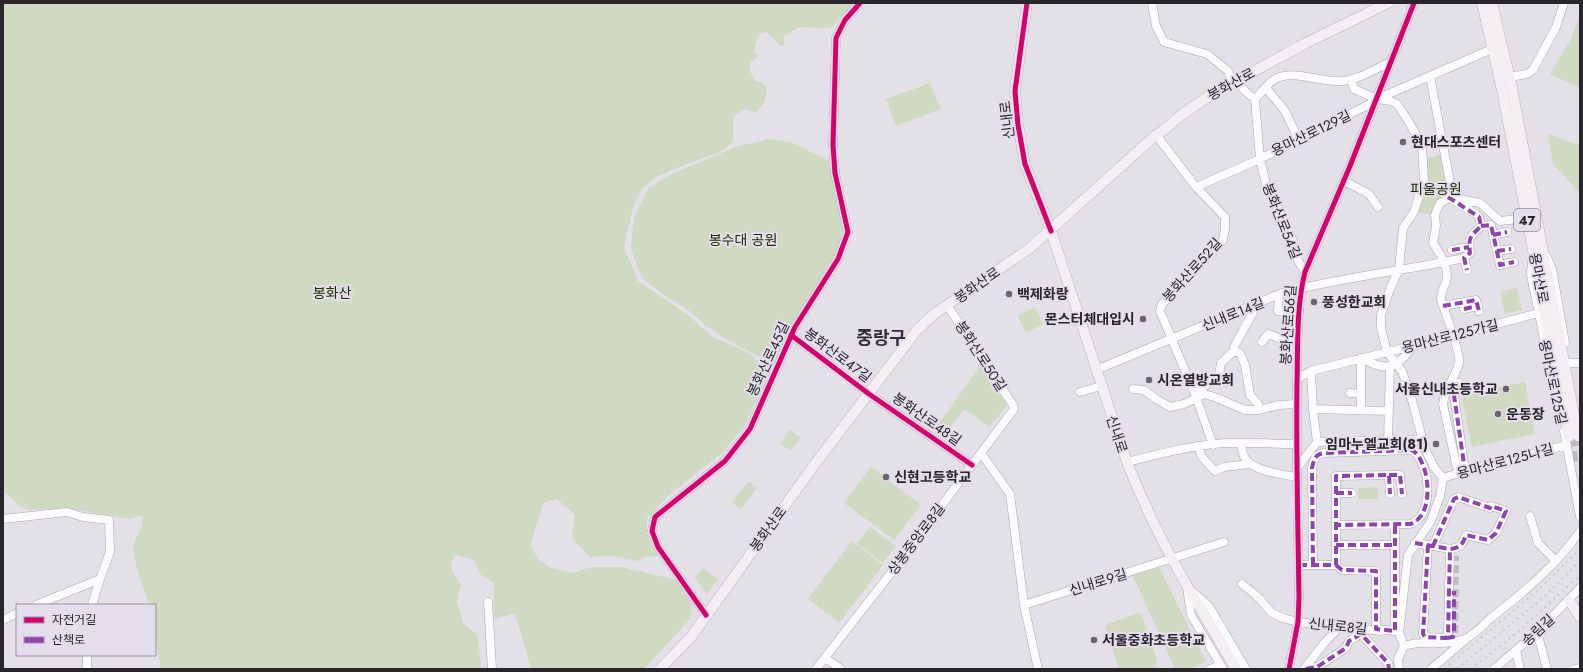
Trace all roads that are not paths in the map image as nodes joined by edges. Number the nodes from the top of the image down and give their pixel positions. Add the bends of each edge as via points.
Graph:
1 (860, 3) edge
2 (1027, 3) edge
3 (1152, 3) edge
4 (1388, 3) edge
5 (1414, 3) edge
6 (1482, 3) edge
7 (1492, 3) edge
8 (1564, 3) edge
9 (1492, 50) junction
10 (1390, 62) junction
11 (1430, 76) junction
12 (1510, 77) junction
13 (1351, 79) junction
14 (1235, 81) junction
15 (1266, 88) junction
16 (1255, 99) junction
17 (1377, 99) junction
18 (1156, 135) junction
19 (1299, 140) junction
20 (1260, 159) junction
21 (1344, 181) junction
22 (1196, 187) junction
23 (1450, 195) junction
24 (1378, 207) dead end
25 (1527, 218) junction
26 (1481, 226) junction
27 (1051, 231) junction
28 (1507, 232) dead end
29 (1493, 235) junction
30 (1537, 245) junction
31 (1469, 247) junction
32 (1511, 249) dead end
33 (1452, 250) dead end
34 (1497, 251) junction
35 (1464, 258) junction
36 (1445, 262) junction
37 (1514, 262) dead end
38 (1399, 269) junction
39 (1467, 270) dead end
40 (1305, 272) junction
41 (1301, 288) junction
42 (1279, 294) junction
43 (1258, 303) junction
44 (947, 305) junction
45 (1443, 306) junction
46 (1464, 308) dead end
47 (1538, 313) junction
48 (1299, 314) junction
49 (791, 335) junction
50 (1453, 336) junction
51 (1172, 338) junction
52 (1298, 339) junction
53 (1262, 342) dead end
54 (1414, 346) junction
55 (1234, 351) junction
56 (1387, 352) junction
57 (1361, 358) junction
58 (1580, 363) edge
59 (1569, 364) junction
60 (1394, 365) junction
61 (1096, 370) junction
62 (1311, 371) junction
63 (1297, 379) junction
64 (1459, 383) dead end
65 (1102, 386) junction
66 (1133, 389) dead end
67 (1080, 392) dead end
68 (1350, 393) dead end
69 (870, 394) junction
70 (1361, 394) junction
71 (1195, 395) junction
72 (1296, 404) junction
73 (1014, 407) joint
74 (1313, 409) junction
75 (1260, 410) junction
76 (1361, 410) junction
77 (1389, 411) junction
78 (1574, 437) edge
79 (1388, 440) junction
80 (1422, 440) junction
81 (1317, 442) junction
82 (1241, 443) junction
83 (1297, 444) junction
84 (1213, 445) junction
85 (1198, 447) junction
86 (981, 453) junction
87 (1127, 462) junction
88 (1250, 464) junction
89 (972, 465) junction
90 (1297, 468) junction
91 (1461, 472) junction
92 (1389, 475) junction
93 (1297, 477) junction
94 (1443, 478) junction
95 (1336, 493) junction
96 (1352, 493) dead end
97 (1390, 494) dead end
98 (1402, 494) dead end
99 (1530, 516) dead end
100 (1580, 517) edge
101 (3, 519) edge
102 (1336, 525) junction
103 (1395, 525) junction
104 (1580, 531) edge
105 (1224, 542) dead end
106 (1415, 543) junction
107 (1336, 545) junction
108 (1395, 545) junction
109 (1430, 546) junction
110 (1452, 553) junction
111 (1171, 559) junction
112 (1556, 561) junction
113 (1299, 565) junction
114 (1313, 565) junction
115 (1336, 565) junction
116 (100, 579) junction
117 (1242, 584) dead end
118 (1187, 587) junction
119 (1580, 588) edge
120 (1569, 600) junction
121 (488, 602) dead end
122 (38, 604) edge
123 (92, 604) edge
124 (1024, 605) junction
125 (16, 614) edge
126 (706, 615) junction
127 (1580, 617) edge
128 (3, 620) edge
129 (1298, 622) junction
130 (1341, 626) junction
131 (1537, 632) junction
132 (1399, 633) junction
133 (1454, 633) dead end
134 (1446, 638) junction
135 (1466, 639) junction
136 (1404, 646) junction
137 (1516, 650) junction
138 (87, 656) edge
139 (825, 658) junction
140 (1222, 667) edge
141 (1289, 667) edge
142 (1580, 668) edge
143 (87, 669) edge
144 (492, 669) edge
145 (660, 669) edge
146 (816, 669) edge
147 (841, 669) edge
148 (1038, 669) edge
149 (1210, 669) edge
150 (1236, 669) edge
151 (1246, 669) edge
152 (1304, 669) edge
153 (1388, 669) edge
154 (1399, 669) edge
155 (1431, 669) edge
156 (1494, 669) edge
157 (1520, 669) edge
158 (1547, 669) edge
159 (1575, 669) edge

1 - 49 street, 봉화산로45길 via 845,20 836,38 835,173 848,232 838,260
2 - 27 main road, 신내로 via 1015,91 1018,126 1025,164
3 - 14 street via 1156,26 1164,42 1207,54 1228,71
4 - 14 main road, 봉화산로
5 - 10 street, 봉화산로56길
6 - 9 main road, 용마산로 / 47
7 - 12 main road, 용마산로 / 47
8 - 12 street via 1556,27 1533,70 1527,74
9 - 11 street, 용마산로129길
9 - 25 main road, 용마산로 / 47
10 - 13 street
10 - 17 street, 봉화산로56길
11 - 17 street, 용마산로129길
11 - 23 street
12 - 30 main road, 용마산로 / 47
13 - 15 street via 1332,82 1284,75 1272,81
13 - 17 street via 1354,89
14 - 16 street
14 - 18 main road, 봉화산로 via 1207,97
15 - 16 street
15 - 19 street via 1285,111
16 - 20 street, 봉화산로54길
17 - 19 street, 용마산로129길
17 - 21 street, 봉화산로56길
17 - 38 street via 1397,104 1422,146 1424,180 1414,212 1403,228
18 - 22 street, 봉화산로52길
18 - 27 main road, 봉화산로
19 - 20 street, 용마산로129길
20 - 22 street, 용마산로129길
20 - 40 street, 봉화산로54길 via 1266,184 1293,241 1297,259
21 - 24 street via 1369,194
21 - 40 street, 봉화산로56길
22 - 51 street, 봉화산로52길 via 1224,215 1225,229 1223,240 1162,304 1160,313
23 - 25 street via 1480,204 1500,221
23 - 26 street via 1476,214
23 - 36 street via 1440,203 1435,215 1433,243
25 - 30 main road, 용마산로 / 47
26 - 29 street via 1491,224
26 - 31 street via 1470,237
27 - 44 main road, 봉화산로
27 - 61 main road, 신내로
28 - 29 street
29 - 34 street
30 - 47 street, 용마산로125길 via 1531,275
30 - 59 street, 용마산로125길 via 1552,269
30 - 78 main road, 용마산로 / 47
31 - 33 street
31 - 35 street via 1470,253
32 - 34 street
34 - 37 street via 1500,265
35 - 36 street, 신내로14길
35 - 39 street
36 - 38 street, 신내로14길
36 - 45 street via 1446,280 1441,293
38 - 41 street, 신내로14길
38 - 56 street via 1381,315 1381,328
40 - 41 street, 봉화산로56길
41 - 42 street, 신내로14길
41 - 48 street, 봉화산로56길
42 - 43 street, 신내로14길
42 - 48 street, 봉화산로56길 via 1278,311
43 - 51 street, 신내로14길
43 - 55 street via 1235,344
44 - 69 main road, 봉화산로 via 917,330
44 - 73 street, 봉화산로50길
45 - 46 street via 1476,300 1478,309
45 - 50 street
47 - 50 street, 용마산로125가길
47 - 78 street, 용마산로125길
48 - 52 street, 봉화산로56길
49 - 69 street, 봉화산로47길
49 - 126 street, 봉화산로45길 via 750,429 726,461 655,517 652,531 658,547
50 - 54 street, 용마산로125가길
50 - 91 street via 1459,362 1445,393 1443,404
51 - 61 street, 신내로14길
51 - 71 street, 봉화산로52길
52 - 53 street, 봉화산로56길 via 1279,338 1268,334
52 - 63 street, 봉화산로56길
54 - 56 street, 용마산로125가길
54 - 60 street
55 - 71 street via 1221,363 1219,375
55 - 75 street via 1240,353 1250,395
56 - 57 street, 용마산로125가길
56 - 60 street
57 - 60 street via 1373,365
57 - 62 street, 용마산로125가길
57 - 70 street
58 - 59 street, 용마산로125길
59 - 78 street, 용마산로125길
60 - 77 street
60 - 80 street via 1412,400
61 - 65 main road, 신내로
62 - 63 street, 용마산로125가길
62 - 74 street
63 - 72 street, 봉화산로56길
64 - 91 street via 1454,395
65 - 67 street
65 - 87 main road, 신내로
66 - 71 street via 1144,390 1167,406 1184,404
68 - 70 street
69 - 89 street, 봉화산로48길
69 - 126 main road, 봉화산로 via 812,468
70 - 76 street
71 - 75 street via 1205,394 1245,410
71 - 84 street, 봉화산로52길
72 - 75 street
72 - 83 street, 봉화산로56길
73 - 86 street, 상봉중앙로8길
74 - 76 street
74 - 81 street
76 - 77 street
77 - 79 street
78 - 91 street, 용마산로125나길
78 - 100 street, 용마산로125길
79 - 80 street
79 - 81 street
80 - 94 street via 1434,467
81 - 90 street
82 - 83 street
82 - 84 street
82 - 88 street via 1244,458
83 - 90 street, 봉화산로56길
84 - 85 street
85 - 87 street
85 - 88 street via 1202,457 1215,471
86 - 89 street, 상봉중앙로8길
86 - 124 street via 1010,494
87 - 111 main road, 신내로 via 1141,498
88 - 93 street via 1271,472
89 - 139 street, 상봉중앙로8길
90 - 93 street, 봉화산로56길
91 - 94 street, 용마산로125나길
92 - 95 street via 1336,476
92 - 97 street
92 - 98 street via 1400,475
93 - 113 street, 봉화산로56길
94 - 106 street via 1440,496 1430,521
95 - 96 street
95 - 102 street
99 - 112 street via 1538,543
101 - 116 street via 67,512 109,520 110,552
102 - 103 street
102 - 107 street
103 - 108 street
103 - 114 street via 1415,522 1420,518 1426,504 1426,472 1417,454 1412,450 1318,454 1312,468
104 - 112 street
105 - 111 street
106 - 109 street
106 - 132 street via 1408,555
107 - 108 street
107 - 115 street
108 - 115 street via 1395,631 1376,629 1376,571 1342,570
109 - 110 street
109 - 110 street via 1454,499 1458,497 1506,511 1493,536 1486,540 1466,535 1463,544
109 - 134 street via 1423,634 1425,637
110 - 134 street
111 - 118 main road, 신내로
111 - 124 street, 신내로9길
112 - 135 street via 1533,584
113 - 114 street
113 - 129 street, 봉화산로56길
114 - 115 street
116 - 122 street
116 - 123 street
117 - 129 street, 신내로8길 via 1272,613
118 - 140 street via 1192,615
118 - 150 main road, 신내로
118 - 151 street via 1209,606
119 - 120 street, 송림길
120 - 127 main road
120 - 131 street, 송림길
121 - 144 street
124 - 148 street
125 - 128 street
126 - 145 main road, 봉화산로 via 691,636
129 - 130 street, 신내로8길
129 - 141 street, 봉화산로56길
130 - 132 street, 신내로8길
130 - 152 street via 1324,642
131 - 137 street, 송림길
131 - 158 street
132 - 136 street
133 - 134 street via 1451,638
135 - 136 street via 1444,644 1418,643
135 - 155 street
136 - 154 street via 1398,659
137 - 156 street, 송림길
137 - 157 street
138 - 143 street
139 - 146 street, 상봉중앙로8길
139 - 147 street
140 - 149 street
141 - 152 street
142 - 159 street
152 - 153 street via 1316,667 1346,648 1349,641 1361,634 1388,663

